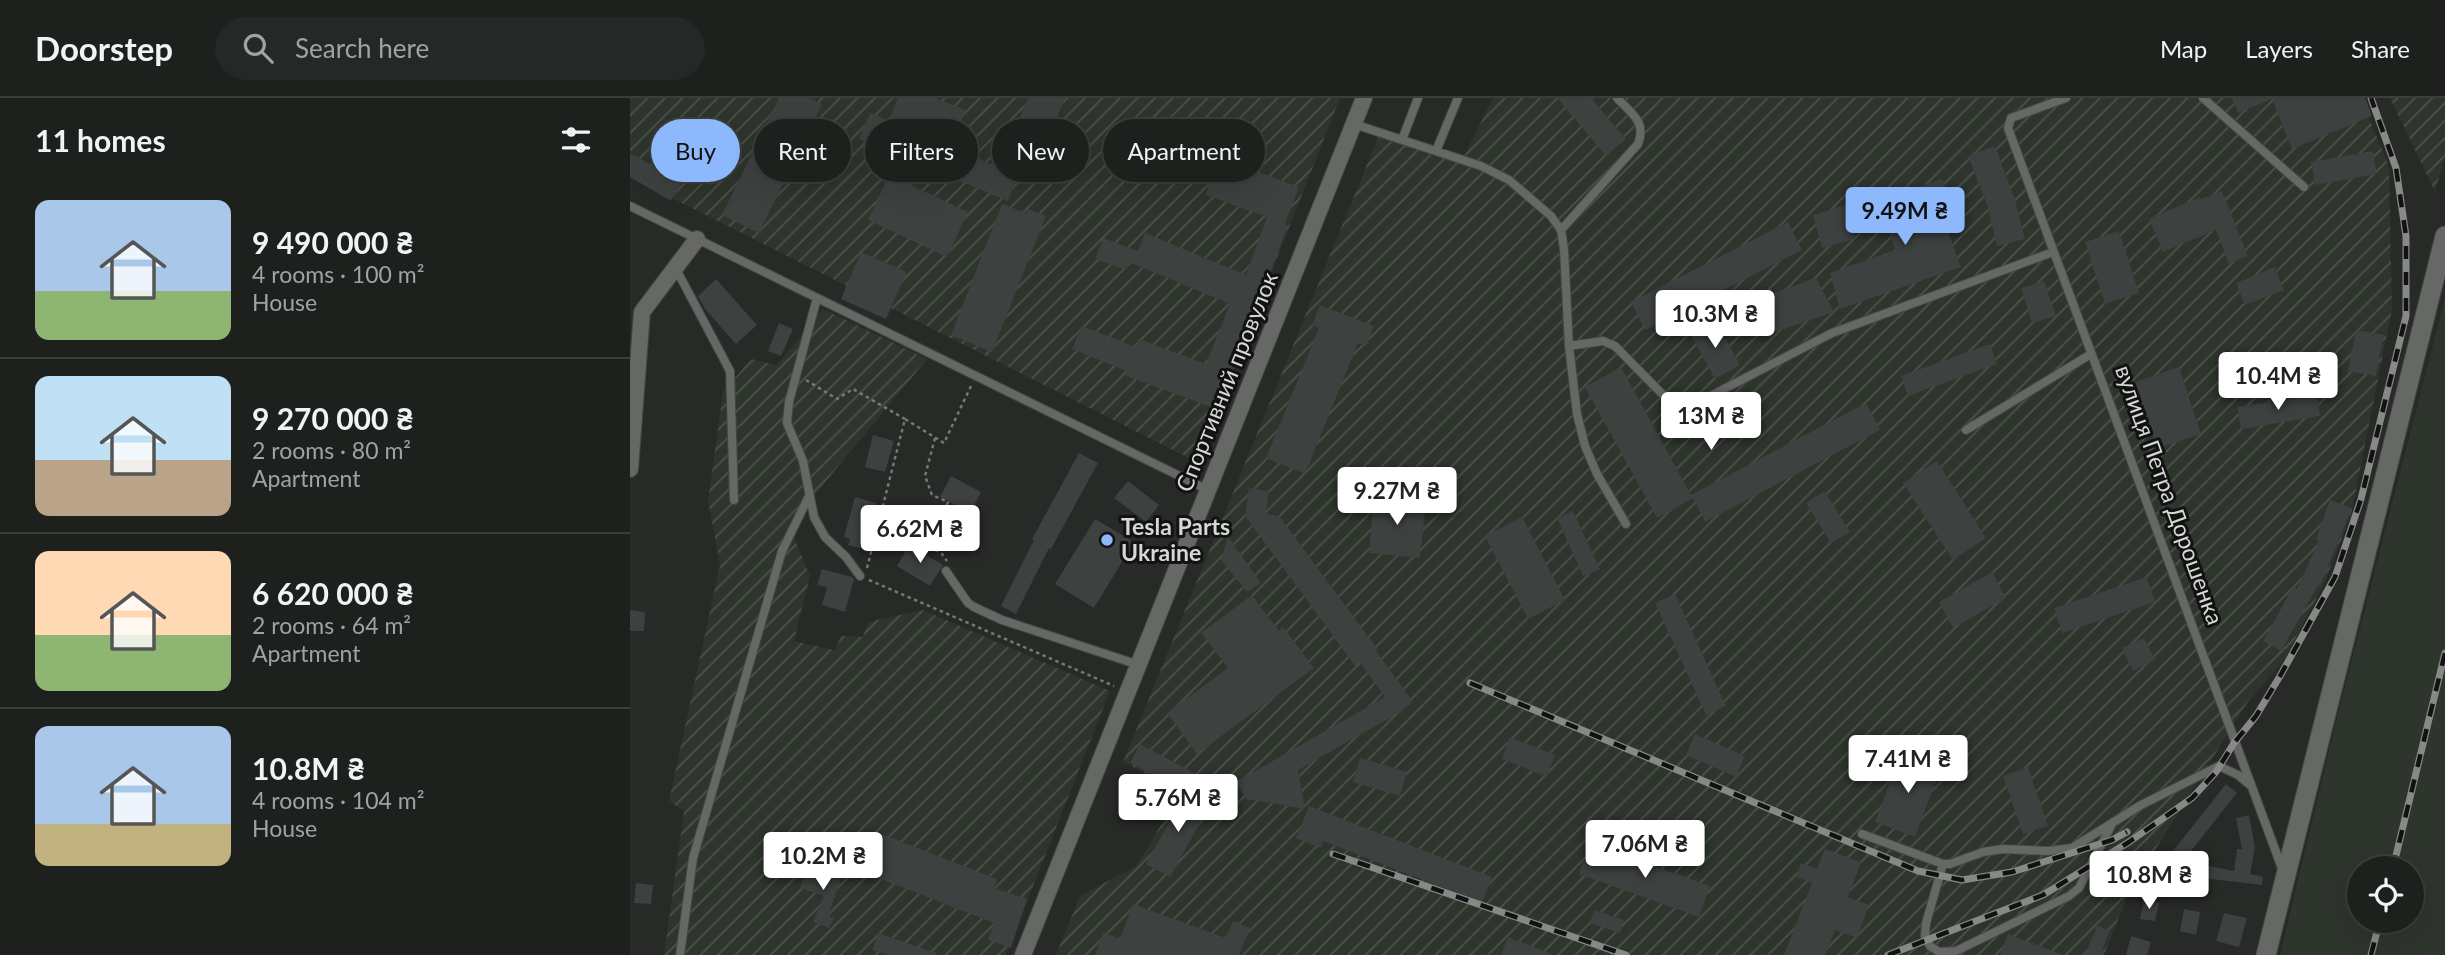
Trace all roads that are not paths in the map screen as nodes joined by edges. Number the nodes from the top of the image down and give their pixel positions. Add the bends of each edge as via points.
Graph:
1 (1364, 98) edge
2 (1418, 98) edge
3 (1458, 98) edge
4 (1618, 98) edge
5 (2066, 98) edge
6 (2203, 98) edge
7 (1354, 124) junction
8 (1402, 140) junction
9 (1436, 151) junction
10 (2304, 187) dead end
11 (630, 206) edge
12 (1560, 230) junction
13 (2445, 236) edge
14 (696, 239) junction
15 (2053, 252) junction
16 (676, 267) junction
17 (817, 298) junction
18 (1569, 346) junction
19 (2091, 354) junction
20 (1966, 430) dead end
21 (630, 469) edge
22 (1208, 490) junction
23 (809, 496) junction
24 (734, 500) dead end
25 (1626, 524) dead end
26 (946, 571) road end
27 (860, 576) dead end
28 (1139, 665) junction
29 (2251, 786) junction
30 (2114, 821) junction
31 (1862, 834) dead end
32 (1943, 864) junction
33 (2286, 877) junction
34 (680, 955) edge
35 (1023, 955) edge
36 (2266, 955) edge

1 - 7 street, Спортивний провулок
2 - 8 lane
3 - 9 lane
4 - 12 lane via 1642,133
5 - 15 lane, вулиця Петра Дорошенка via 2011,118 2008,128
6 - 10 lane
7 - 8 lane
7 - 22 street, Спортивний провулок
8 - 9 lane
9 - 12 lane via 1509,180 1551,216
11 - 14 lane
12 - 18 lane
13 - 33 street
14 - 16 street
14 - 17 lane
15 - 18 lane via 1832,333 1695,404 1672,404 1615,346 1603,341
15 - 19 lane, вулиця Петра Дорошенка
16 - 21 street via 642,312
16 - 24 lane via 730,371
17 - 22 lane
17 - 23 lane via 786,424 803,461
18 - 25 lane via 1585,446
19 - 20 lane
19 - 29 lane, вулиця Петра Дорошенка
22 - 28 street, Спортивний провулок
23 - 27 lane via 825,537
23 - 34 lane via 782,551 693,858
26 - 28 lane via 968,603 1002,620
28 - 35 street, Спортивний провулок
29 - 30 lane via 2219,766
29 - 33 lane, вулиця Петра Дорошенка
30 - 32 lane via 2072,848 2003,849
30 - 32 lane via 2079,888 2069,896 1944,953 1930,946 1925,930
31 - 32 lane
33 - 36 street

